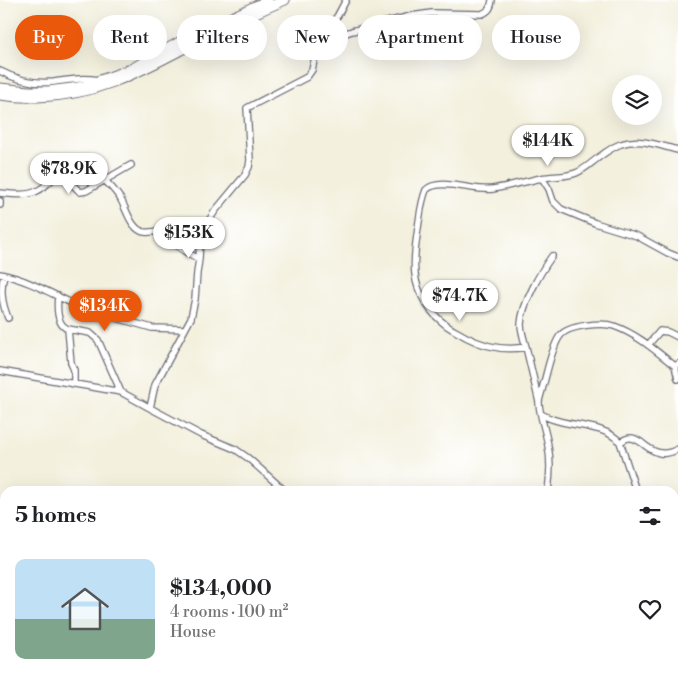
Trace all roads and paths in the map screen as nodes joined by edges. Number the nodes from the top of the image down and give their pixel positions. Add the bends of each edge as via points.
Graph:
1 (268, 0) edge
2 (285, 0) edge
3 (346, 0) edge
4 (492, 0) edge
5 (338, 15) edge
6 (348, 32) edge
7 (314, 60) edge
8 (0, 71) edge
9 (99, 80) junction
10 (0, 88) edge
11 (0, 94) edge
12 (678, 150) edge
13 (132, 165) dead end
14 (542, 178) junction
15 (104, 180) junction
16 (0, 193) edge
17 (0, 201) edge
18 (0, 205) edge
19 (552, 256) dead end
20 (678, 256) edge
21 (199, 259) junction
22 (2, 275) edge
23 (58, 296) junction
24 (8, 318) dead end
25 (68, 329) junction
26 (185, 329) junction
27 (678, 337) edge
28 (648, 345) junction
29 (526, 347) junction
30 (676, 365) edge
31 (0, 371) edge
32 (678, 379) edge
33 (74, 384) junction
34 (121, 392) junction
35 (539, 402) junction
36 (150, 408) junction
37 (541, 414) junction
38 (620, 442) junction
39 (678, 449) edge
40 (279, 486) edge
41 (548, 486) edge
42 (634, 486) edge

1 - 9 highway via 181,41 131,69
2 - 11 highway via 233,23 142,71 86,92 22,98
3 - 5 street
4 - 6 street via 491,8 482,14 432,13
7 - 21 street via 310,74 247,108 249,167 204,228
8 - 9 street via 35,82
9 - 10 highway via 55,91
12 - 14 street via 640,141 629,142 616,146 576,173
13 - 15 street
14 - 20 street via 561,209 637,236
14 - 29 street via 489,190 445,184 429,187 424,194 414,263 416,282 425,301 447,326 489,346
15 - 16 street via 80,192 68,179 59,176 32,193
15 - 21 street via 119,197 139,231 156,232
17 - 18 street
19 - 29 street via 523,313 521,326
21 - 26 street via 191,318
22 - 23 street
22 - 24 street via 1,294
23 - 25 street via 57,308 62,326
23 - 26 street via 104,317 113,316 152,328
25 - 33 street
25 - 34 street via 90,333 98,340
26 - 36 street via 155,385
27 - 28 street via 660,331
28 - 30 street
28 - 35 street via 607,325 582,326 564,332 555,346
29 - 35 street
30 - 32 street
31 - 33 street
33 - 34 street
34 - 36 street
35 - 37 street
36 - 40 street via 235,449
37 - 38 street via 604,431
37 - 41 street via 549,455
38 - 39 street via 635,438 658,453
38 - 42 street

